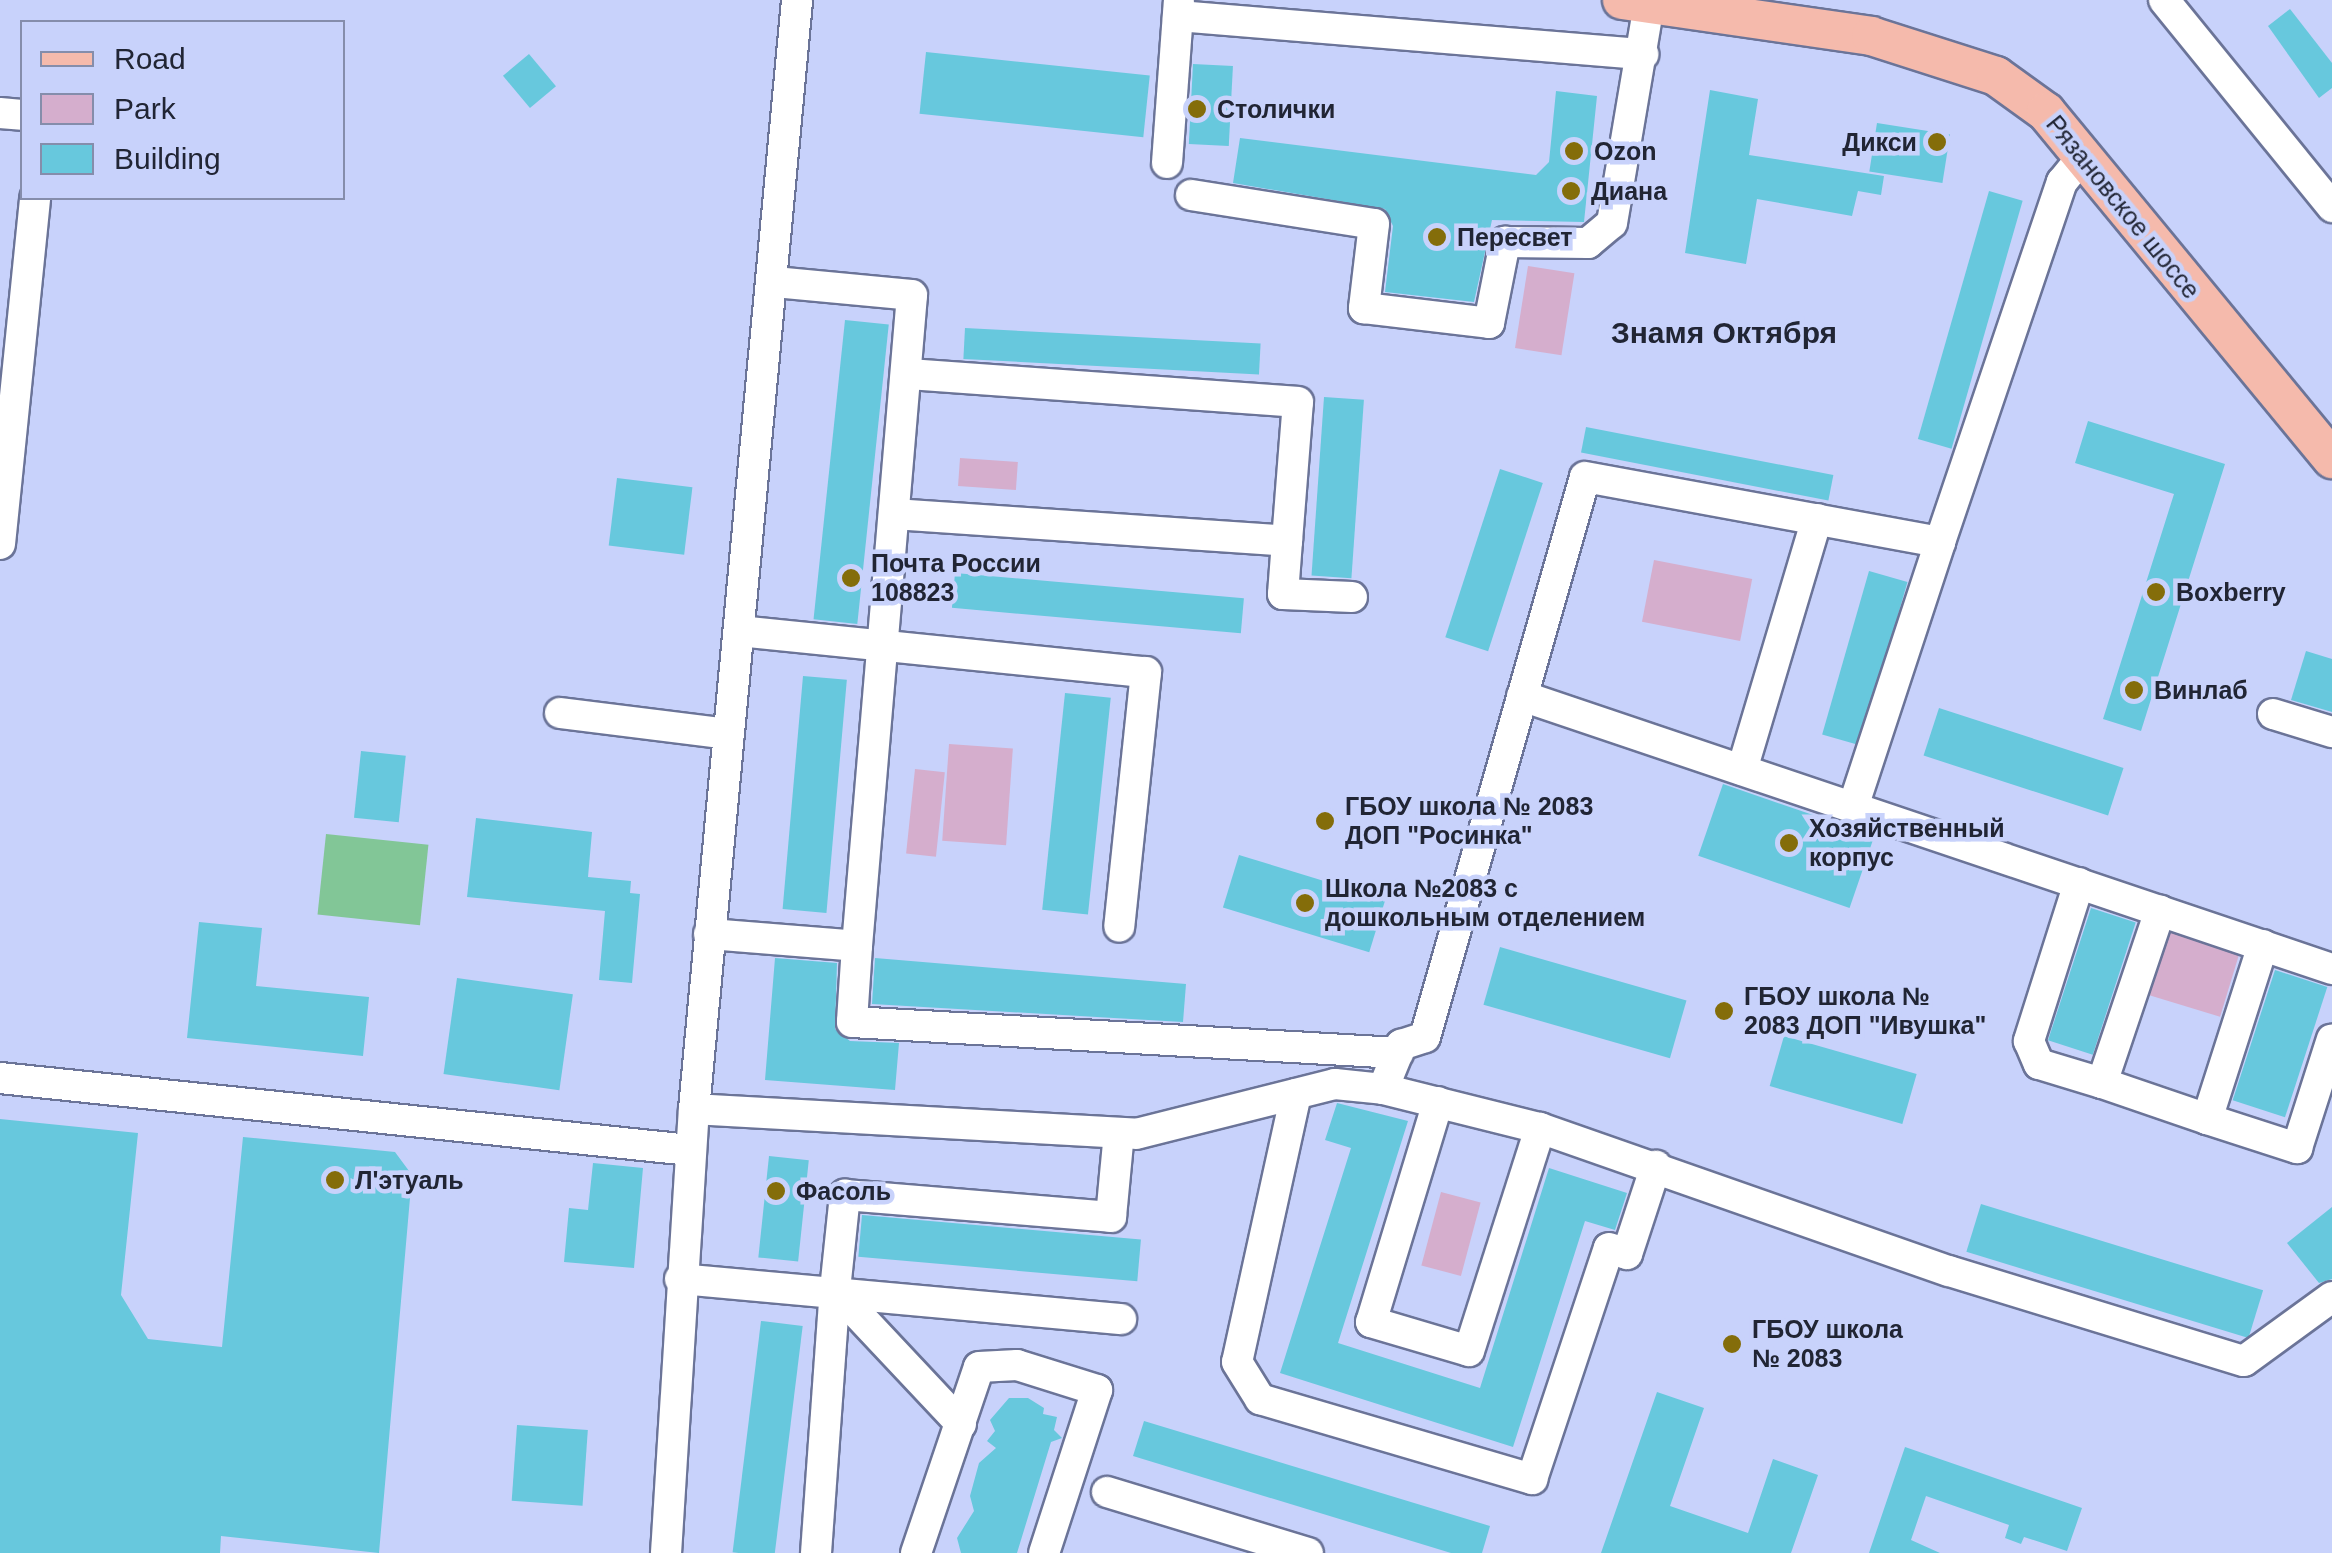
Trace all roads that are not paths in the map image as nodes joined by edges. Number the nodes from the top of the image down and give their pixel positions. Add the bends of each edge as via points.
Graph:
1 (797, 0) edge
2 (2164, 0) edge
3 (1648, 2) edge
4 (1178, 8) edge
5 (1256, 12) edge
6 (1643, 54) junction
7 (2082, 157) junction
8 (1167, 163) dead end
9 (1191, 194) dead end
10 (35, 200) edge
11 (2332, 207) edge
12 (774, 282) junction
13 (906, 374) junction
14 (2332, 458) edge
15 (894, 514) junction
16 (1818, 519) junction
17 (1287, 541) junction
18 (1940, 542) junction
19 (0, 544) edge
20 (1352, 597) dead end
21 (740, 631) junction
22 (883, 646) junction
23 (1522, 696) junction
24 (560, 713) dead end
25 (2273, 714) dead end
26 (2332, 732) edge
27 (729, 734) junction
28 (1742, 770) junction
29 (1853, 808) junction
30 (2079, 884) junction
31 (2160, 911) junction
32 (1119, 928) dead end
33 (709, 934) junction
34 (2263, 945) junction
35 (858, 946) junction
36 (2332, 969) edge
37 (2332, 1039) edge
38 (1398, 1053) junction
39 (0, 1078) edge
40 (2102, 1083) junction
41 (1384, 1089) junction
42 (1296, 1094) junction
43 (1438, 1102) junction
44 (694, 1108) junction
45 (2207, 1119) junction
46 (1540, 1128) junction
47 (1119, 1133) junction
48 (690, 1150) junction
49 (1656, 1166) junction
50 (680, 1278) junction
51 (834, 1290) junction
52 (2332, 1297) edge
53 (1121, 1319) dead end
54 (961, 1424) junction
55 (1107, 1492) dead end
56 (666, 1553) edge
57 (816, 1553) edge
58 (916, 1553) edge
59 (1044, 1553) edge
60 (1308, 1553) edge

1 - 12 street
2 - 11 street
3 - 6 street
3 - 7 main road, Рязановское шоссе via 1871,36 1938,53 1996,76 2046,112
4 - 5 street
4 - 8 street
5 - 6 street
6 - 9 street via 1612,223 1588,244 1505,242 1489,323 1364,308 1374,224
7 - 14 main road, Рязановское шоссе
7 - 18 street via 2062,182
10 - 19 street
12 - 13 street via 912,295
12 - 21 street
13 - 15 street
13 - 17 street via 1298,402
15 - 17 street
15 - 22 street
16 - 18 street
16 - 23 street via 1585,477
16 - 28 street
17 - 20 street via 1283,594
18 - 29 street
21 - 22 street
21 - 27 street
22 - 32 street via 1146,672
22 - 35 street
23 - 28 street
23 - 38 street via 1425,1036 1401,1045
24 - 27 street
25 - 26 street
27 - 33 street
28 - 29 street
29 - 30 street
30 - 31 street
30 - 40 street via 2030,1054 2039,1064
31 - 34 street
31 - 40 street
33 - 35 street
33 - 44 street
34 - 36 street
34 - 45 street
35 - 38 street via 852,1022
37 - 45 street via 2298,1148
38 - 41 street
39 - 48 street
40 - 45 street
41 - 42 street via 1335,1084
41 - 43 street
42 - 47 street
42 - 49 street via 1237,1362 1244,1374 1260,1399 1532,1479 1609,1248 1626,1254
43 - 46 street
43 - 46 street via 1371,1322 1470,1350
44 - 47 street
44 - 48 street
46 - 49 street
47 - 51 street via 1111,1217 845,1195
48 - 50 street
49 - 52 street via 1949,1272 2244,1361
50 - 51 street
50 - 56 street
51 - 53 street
51 - 54 street
51 - 57 street
54 - 58 street
54 - 59 street via 979,1367 1018,1365 1097,1390
55 - 60 street

